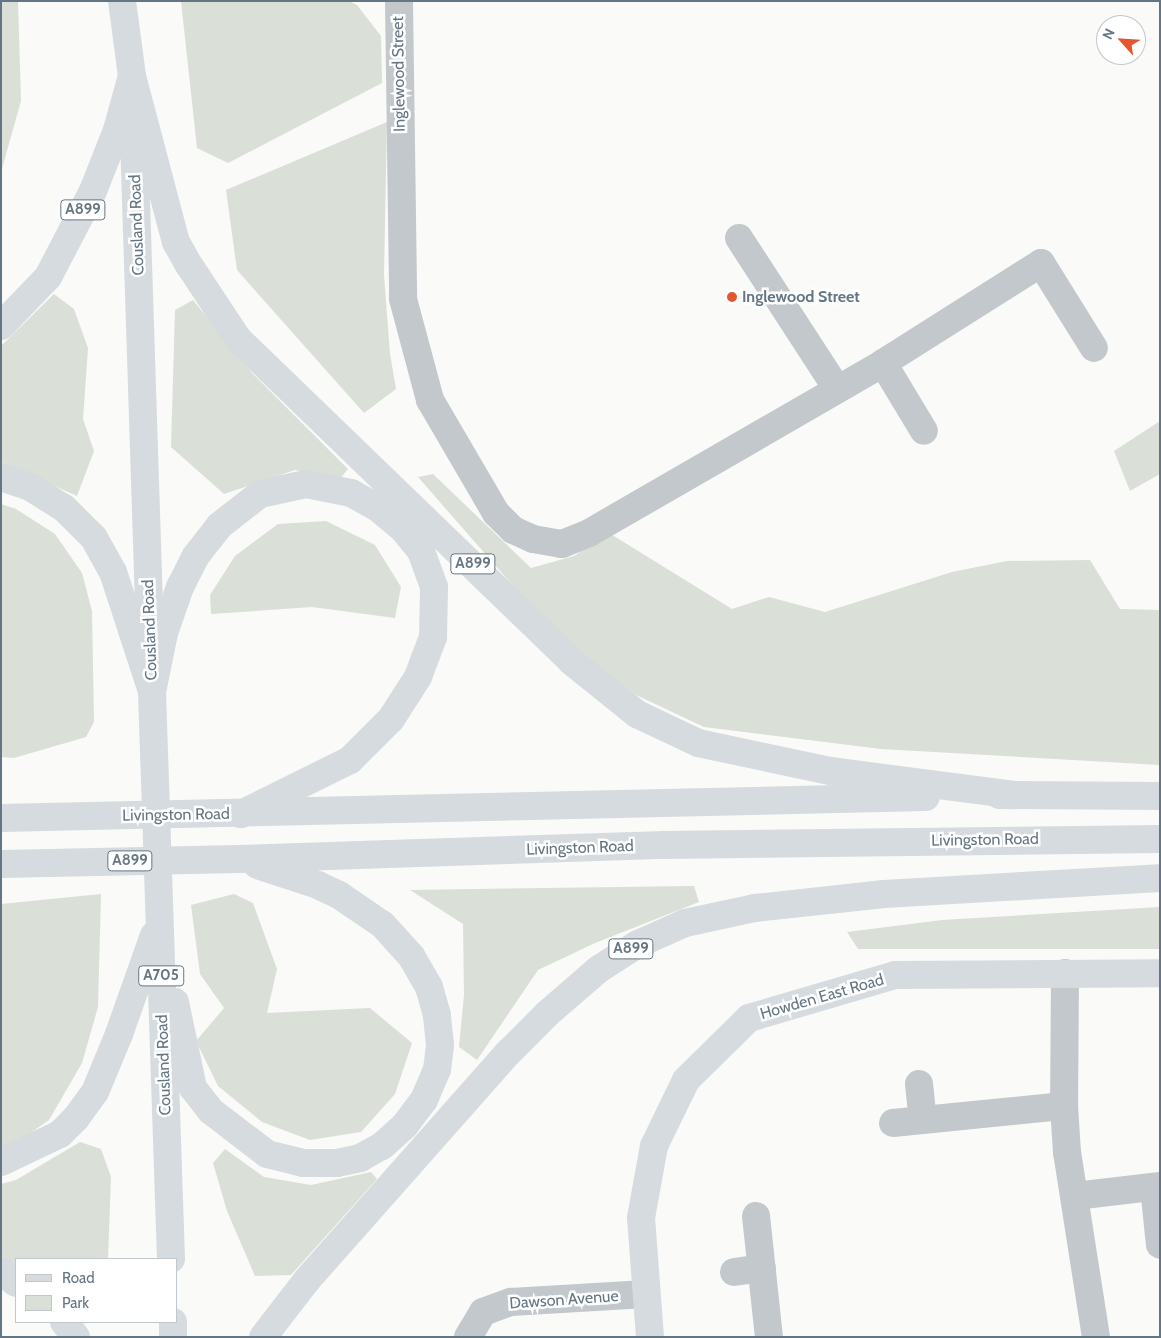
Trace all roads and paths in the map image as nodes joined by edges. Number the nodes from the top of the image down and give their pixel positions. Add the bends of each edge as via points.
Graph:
1 (122, 1) edge
2 (399, 1) edge
3 (132, 76) junction
4 (739, 238) dead end
5 (1, 326) edge
6 (1094, 348) dead end
7 (883, 363) junction
8 (837, 389) junction
9 (924, 431) dead end
10 (1, 477) edge
11 (152, 692) junction
12 (1016, 795) junction
13 (1160, 796) edge
14 (1, 806) edge
15 (241, 814) junction
16 (1, 818) edge
17 (44, 818) junction
18 (1160, 839) edge
19 (239, 859) junction
20 (39, 863) junction
21 (1, 864) edge
22 (1, 874) edge
23 (1160, 878) edge
24 (160, 920) junction
25 (1065, 973) junction
26 (1160, 973) edge
27 (919, 1084) dead end
28 (1064, 1106) junction
29 (923, 1120) junction
30 (893, 1124) dead end
31 (1, 1162) edge
32 (1157, 1187) edge
33 (1075, 1196) junction
34 (756, 1216) dead end
35 (1160, 1244) edge
36 (171, 1258) edge
37 (762, 1268) junction
38 (1, 1271) edge
39 (734, 1272) dead end
40 (15, 1282) edge
41 (646, 1294) junction
42 (65, 1323) edge
43 (173, 1323) edge
44 (76, 1337) edge
45 (173, 1337) edge
46 (263, 1337) edge
47 (468, 1337) edge
48 (650, 1337) edge
49 (769, 1337) edge
50 (1096, 1337) edge

1 - 3 main road, Cousland Road
2 - 8 street, Inglewood Street via 404,299 430,400 496,513 513,530 533,539 562,544 589,534
3 - 5 main road, A899 via 118,130 84,208 48,277
3 - 11 main road, Cousland Road
3 - 12 main road, A899 via 176,242 238,339 572,661 629,708 698,743 830,771
4 - 8 street
6 - 7 street, Inglewood Street via 1041,263
7 - 8 street, Inglewood Street
7 - 9 street
10 - 11 main road via 30,487 64,508 94,538 113,572
11 - 15 main road, A899 via 164,633 180,587 195,557 219,526 260,494 306,484 351,493 378,508 422,551 434,588 434,637 418,677 391,719 350,760
11 - 24 main road, Cousland Road / A705
12 - 13 main road, Livingston Road / A899
12 - 15 main road, Livingston Road / A899
14 - 17 main road, A899
15 - 17 main road, Livingston Road / A899
16 - 17 main road, Livingston Road / A899
18 - 19 main road, Livingston Road / A899 via 675,845
19 - 20 main road, Livingston Road / A899
19 - 24 main road via 339,895 383,925 411,956 429,987 437,1015 440,1045 436,1070 424,1100 405,1125 382,1146 360,1158 338,1163 303,1163 267,1154 211,1110 193,1088
20 - 21 main road, Livingston Road / A899
20 - 22 main road
23 - 46 main road, A899 via 884,894 755,908 685,923 638,944 599,969 508,1053 307,1280
24 - 31 main road via 95,1092 60,1134
24 - 36 main road, Cousland Road / A705
25 - 26 main road, Howden East Road
25 - 28 street
25 - 41 main road, Howden East Road via 895,975 748,1018 686,1080 654,1146 641,1218
27 - 29 street
28 - 29 street
28 - 33 street via 1067,1152
29 - 30 street
32 - 33 street
32 - 35 street
33 - 50 street
34 - 37 street
37 - 39 street
37 - 49 street
38 - 40 main road
41 - 47 street, Dawson Avenue via 511,1302 483,1312
41 - 48 main road, Howden East Road
42 - 44 main road
43 - 45 main road

